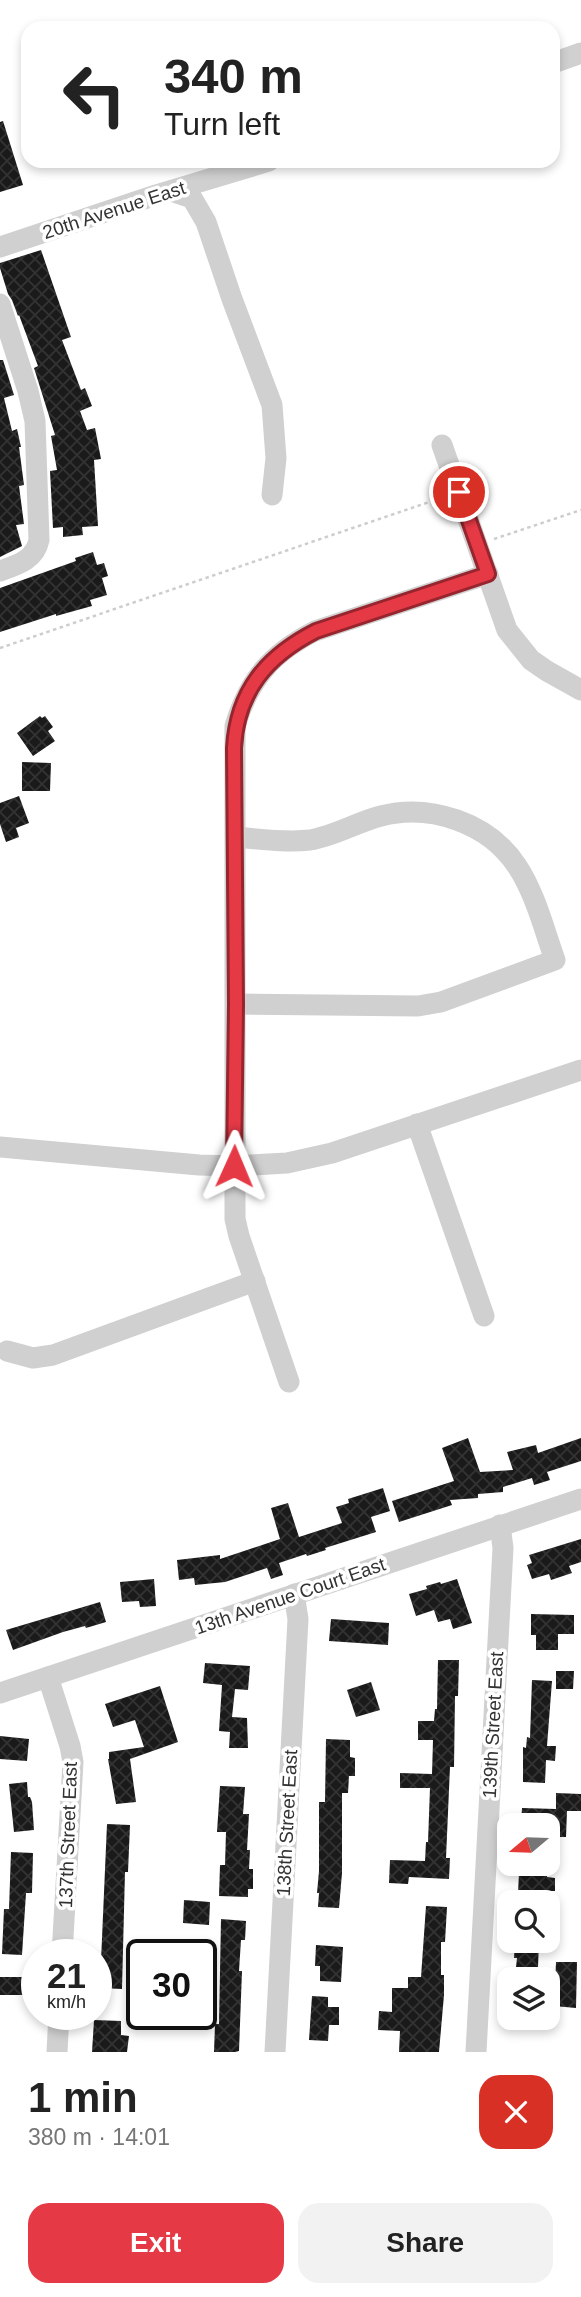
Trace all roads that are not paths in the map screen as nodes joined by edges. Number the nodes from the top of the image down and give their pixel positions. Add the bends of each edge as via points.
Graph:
1 (581, 53) edge
2 (560, 60) edge
3 (246, 168) edge
4 (171, 191) junction
5 (0, 247) edge
6 (0, 304) edge
7 (442, 445) dead end
8 (272, 495) dead end
9 (0, 571) edge
10 (488, 574) junction
11 (581, 690) edge
12 (236, 837) junction
13 (236, 1004) junction
14 (581, 1070) edge
15 (417, 1124) junction
16 (0, 1147) edge
17 (234, 1166) junction
18 (255, 1282) junction
19 (484, 1316) dead end
20 (7, 1351) dead end
21 (289, 1382) dead end
22 (581, 1499) edge
23 (500, 1525) junction
24 (294, 1594) junction
25 (48, 1677) junction
26 (0, 1693) edge
27 (63, 1939) edge
28 (58, 2030) edge
29 (57, 2052) edge
30 (275, 2052) edge
31 (476, 2052) edge

1 - 2 street
3 - 4 street, 20th Avenue East
4 - 5 street, 20th Avenue East
4 - 8 street via 192,198 206,222 272,405 276,458
6 - 9 street via 35,421 39,540 28,559
7 - 10 street
10 - 11 street via 507,630 520,648 547,671
10 - 12 street via 316,631 292,643 262,670 235,726
12 - 13 street
12 - 13 street via 307,840 400,813 454,819 491,838 517,866 555,960 441,1002 418,1006
13 - 17 street
14 - 15 street
15 - 17 street via 313,1158
15 - 19 street
16 - 17 street
17 - 18 street via 235,1219
18 - 20 street via 53,1355 33,1358
18 - 21 street
22 - 23 street, 13th Avenue Court East
23 - 24 street, 13th Avenue Court East
23 - 31 street, 139th Street East via 503,1548
24 - 25 street, 13th Avenue Court East
24 - 30 street, 138th Street East via 298,1619
25 - 26 street, 13th Avenue Court East
25 - 27 street, 137th Street East via 73,1762
28 - 29 street

